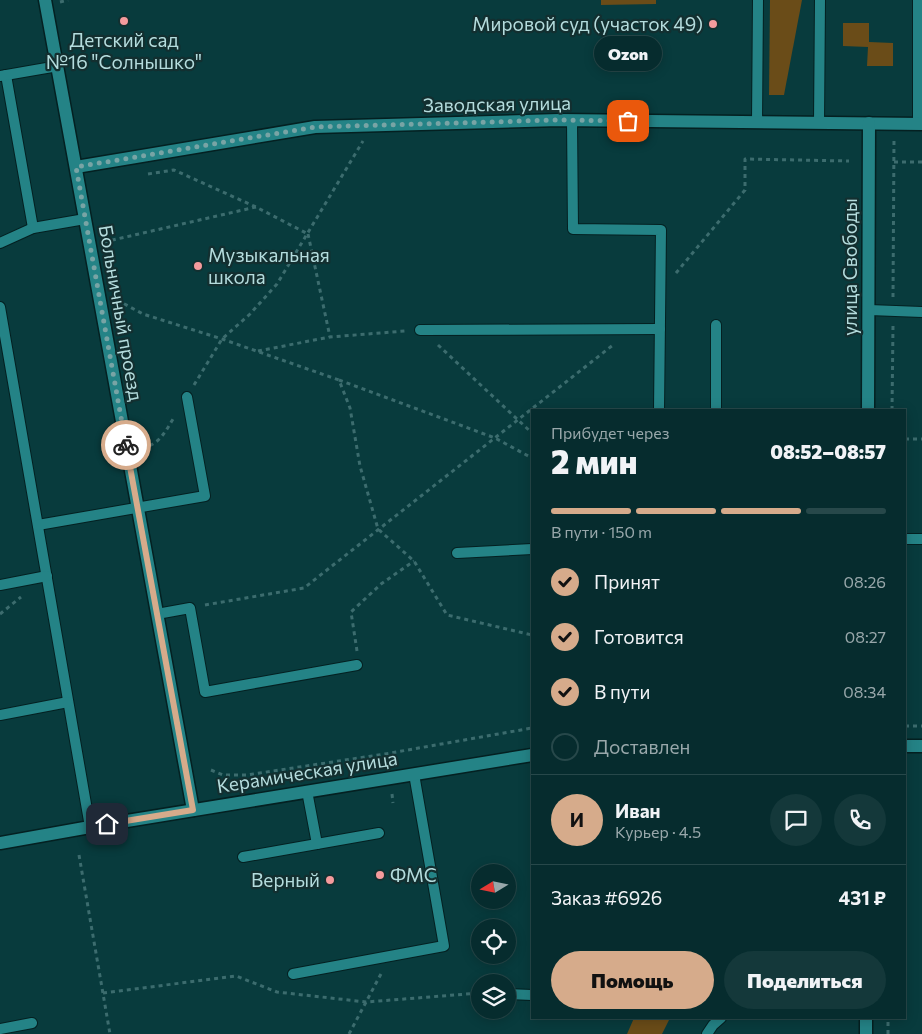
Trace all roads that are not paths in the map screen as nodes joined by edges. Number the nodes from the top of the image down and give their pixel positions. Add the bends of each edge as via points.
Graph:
1 (46, 0) edge
2 (758, 0) edge
3 (820, 0) edge
4 (918, 0) edge
5 (58, 66) junction
6 (3, 76) edge
7 (572, 120) junction
8 (757, 122) junction
9 (819, 123) junction
10 (869, 124) junction
11 (920, 124) edge
12 (76, 167) junction
13 (85, 219) junction
14 (33, 228) junction
15 (0, 243) edge
16 (0, 307) edge
17 (868, 310) junction
18 (922, 312) edge
19 (716, 325) dead end
20 (660, 328) junction
21 (420, 330) road end
22 (187, 397) road end
23 (659, 409) edge
24 (716, 409) edge
25 (868, 409) edge
26 (138, 508) junction
27 (38, 525) junction
28 (906, 539) edge
29 (922, 539) edge
30 (531, 549) edge
31 (457, 553) dead end
32 (46, 576) junction
33 (0, 585) edge
34 (157, 614) junction
35 (357, 660) road end
36 (68, 702) junction
37 (0, 715) edge
38 (906, 746) edge
39 (922, 746) edge
40 (531, 755) edge
41 (414, 774) junction
42 (307, 791) junction
43 (193, 810) junction
44 (90, 827) junction
45 (379, 833) dead end
46 (0, 843) edge
47 (317, 844) junction
48 (244, 857) dead end
49 (293, 974) dead end
50 (516, 994) edge
51 (531, 995) edge
52 (720, 1019) edge
53 (866, 1019) edge
54 (32, 1023) dead end
55 (0, 1029) edge
56 (707, 1034) edge
57 (866, 1034) edge

1 - 5 street, Больничный проезд
2 - 8 lane
3 - 9 lane
4 - 11 lane
5 - 6 lane
5 - 12 street, Больничный проезд
6 - 14 lane
7 - 8 street, Заводская улица
7 - 12 street, Заводская улица via 315,127
7 - 20 lane via 572,229 661,230
8 - 9 street, Заводская улица
9 - 10 street, Заводская улица
10 - 11 street, Заводская улица
10 - 17 street, улица Свободы
12 - 13 street, Больничный проезд
13 - 14 lane
13 - 26 street, Больничный проезд
14 - 15 lane
16 - 27 lane
17 - 18 lane
17 - 25 street, улица Свободы
19 - 24 lane
20 - 21 lane
20 - 23 lane
22 - 26 lane via 205,496
26 - 27 lane
26 - 34 street, Больничный проезд
27 - 32 lane
28 - 29 lane
30 - 31 lane
32 - 33 lane
32 - 36 lane
34 - 35 lane via 190,608 205,692
34 - 43 street, Больничный проезд
36 - 37 lane
36 - 44 lane
38 - 39 street
40 - 41 street, Керамическая улица
41 - 42 street, Керамическая улица
41 - 49 lane via 444,946
42 - 43 street, Керамическая улица
42 - 47 lane
43 - 44 street, Керамическая улица
44 - 46 street, Керамическая улица
45 - 47 lane
47 - 48 lane
50 - 51 lane
52 - 56 lane
53 - 57 street
54 - 55 lane

